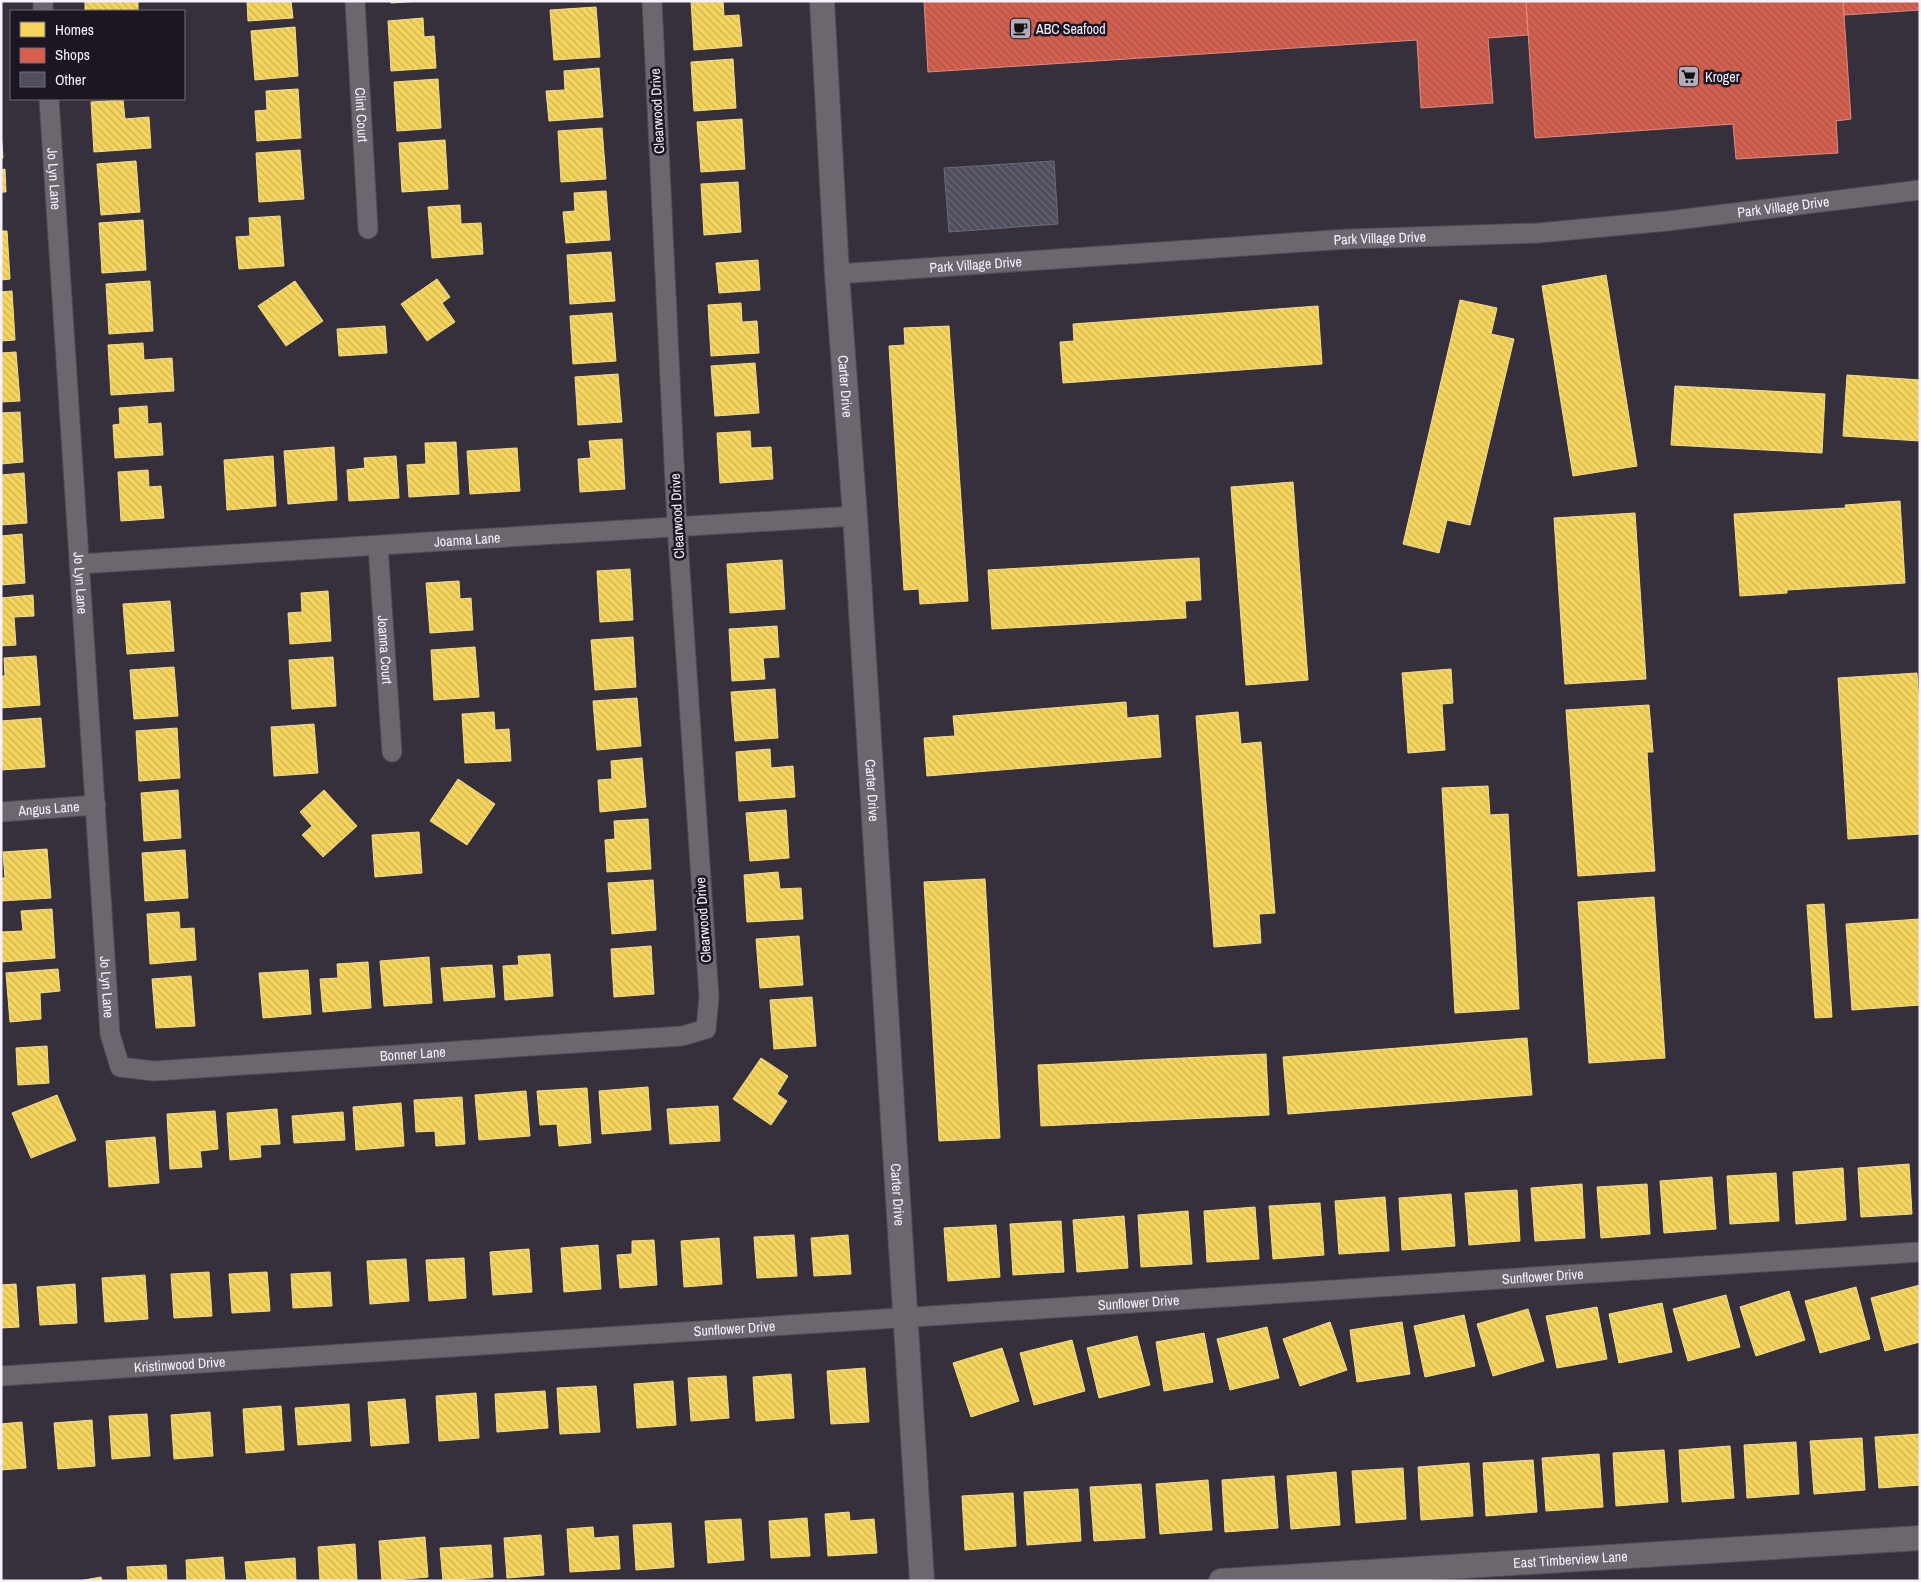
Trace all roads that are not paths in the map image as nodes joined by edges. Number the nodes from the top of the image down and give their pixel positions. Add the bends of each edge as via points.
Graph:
1 (356, 1) edge
2 (652, 1) edge
3 (822, 1) edge
4 (49, 100) edge
5 (1920, 190) edge
6 (368, 229) dead end
7 (837, 274) junction
8 (855, 516) junction
9 (677, 525) junction
10 (378, 546) junction
11 (79, 564) junction
12 (392, 752) dead end
13 (96, 806) junction
14 (1, 812) edge
15 (706, 1029) joint
16 (120, 1067) joint
17 (1920, 1252) edge
18 (907, 1318) junction
19 (358, 1352) joint
20 (1, 1376) edge
21 (1920, 1538) edge
22 (922, 1581) edge
23 (1221, 1581) edge

1 - 6 street, Clint Court
2 - 9 street, Clearwood Drive
3 - 7 street, Carter Drive
4 - 11 street, Jo Lyn Lane
5 - 7 street, Park Village Drive via 1668,221 1538,232 1348,239
7 - 8 street, Carter Drive
8 - 9 street, Joanna Lane
8 - 18 street, Carter Drive
9 - 10 street, Joanna Lane
9 - 15 street, Clearwood Drive via 708,997
10 - 11 street, Joanna Lane
10 - 12 street, Joanna Court
11 - 13 street, Jo Lyn Lane
13 - 14 street, Angus Lane
13 - 16 street, Jo Lyn Lane via 110,1034
15 - 16 street, Bonner Lane via 682,1036 154,1071
17 - 18 street, Sunflower Drive
18 - 19 street, Sunflower Drive
18 - 22 street, Carter Drive
19 - 20 street, Kristinwood Drive
21 - 23 street, East Timberview Lane

